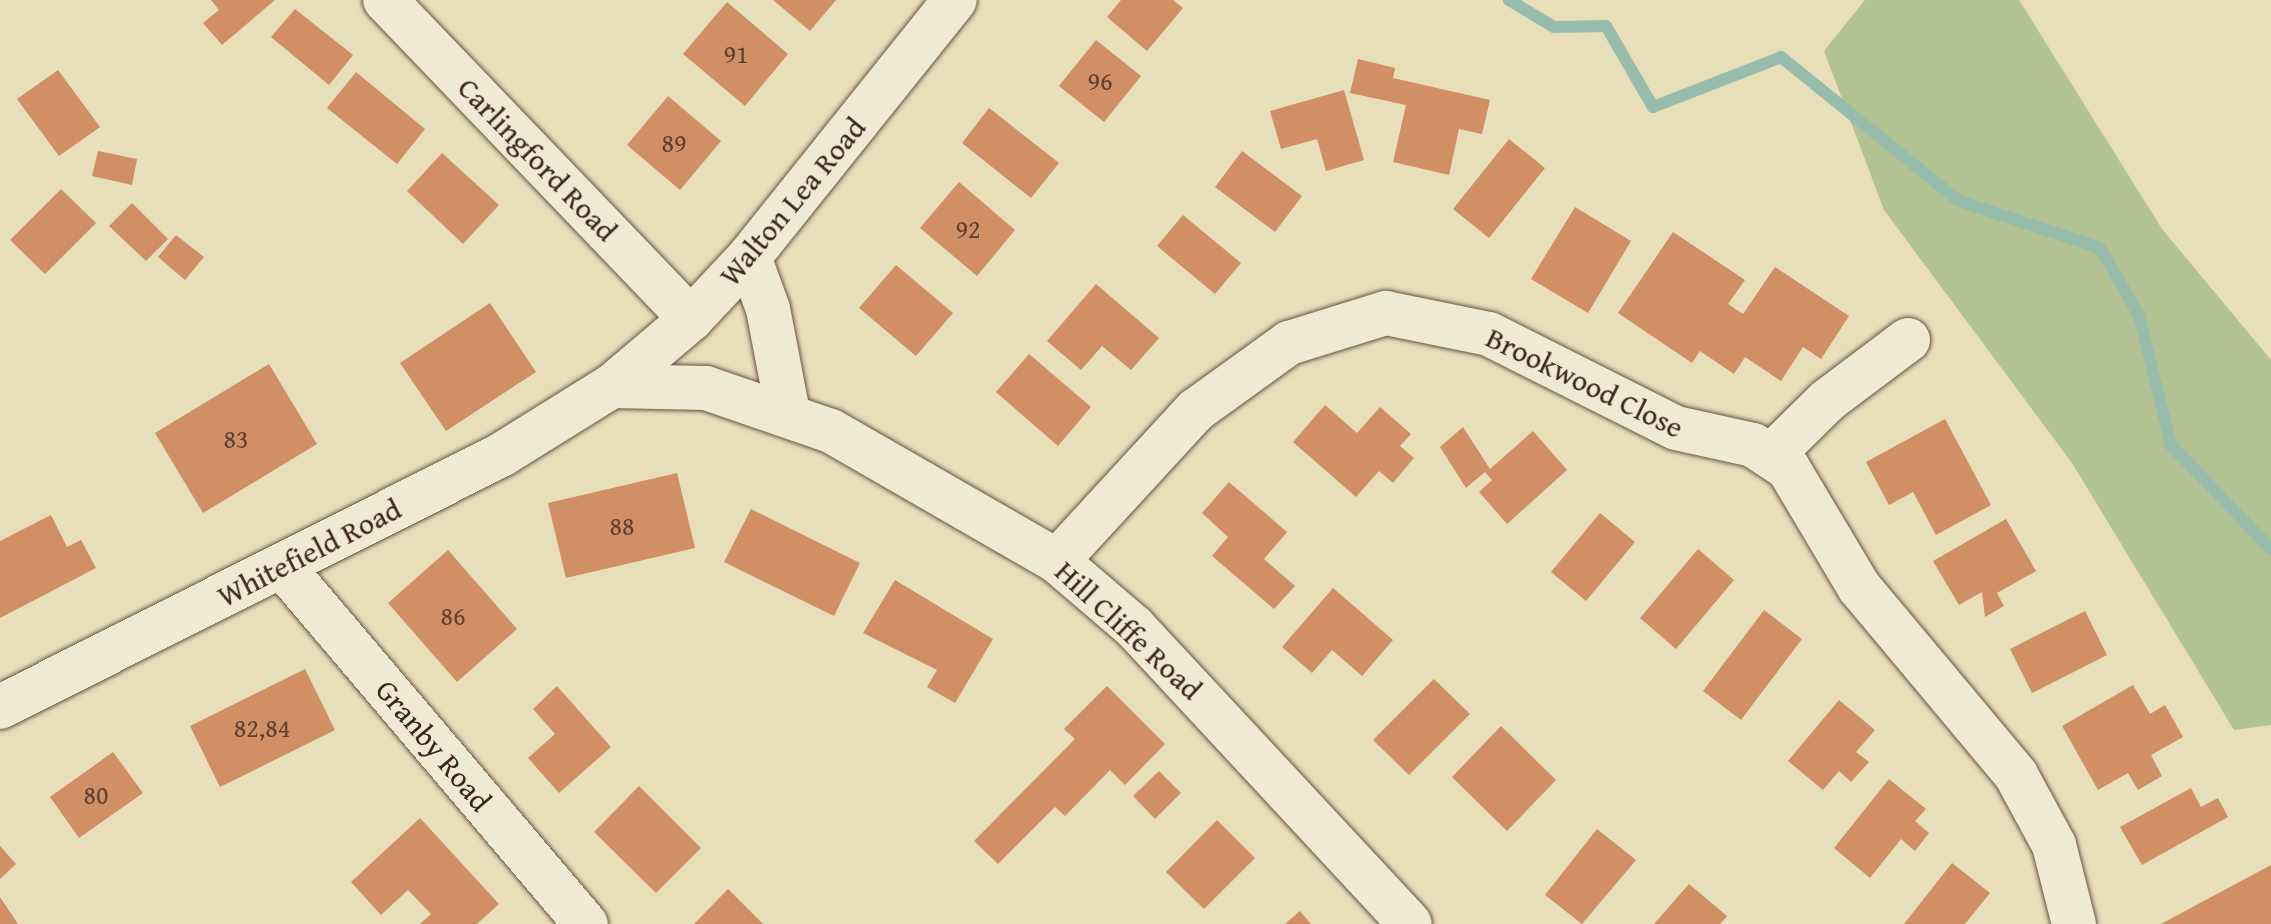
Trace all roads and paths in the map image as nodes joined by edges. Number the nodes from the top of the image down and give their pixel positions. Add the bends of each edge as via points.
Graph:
1 (385, 0) edge
2 (955, 0) edge
3 (749, 257) junction
4 (691, 319) junction
5 (1908, 340) dead end
6 (612, 386) junction
7 (788, 413) junction
8 (1773, 454) junction
9 (1057, 561) junction
10 (282, 566) junction
11 (0, 707) edge
12 (586, 924) edge
13 (1410, 924) edge
14 (2074, 924) edge

1 - 4 street, Carlingford Road
2 - 3 street, Walton Lea Road
3 - 4 street, Walton Lea Road
3 - 7 street via 768,309
4 - 6 street, Walton Lea Road
5 - 8 street via 1828,400
6 - 7 street, Hill Cliffe Road via 706,388
6 - 10 street, Whitefield Road via 501,455
7 - 9 street, Hill Cliffe Road via 950,494
8 - 9 street, Brookwood Close via 1693,435 1489,334 1417,314 1371,315 1289,343 1225,385
8 - 14 street via 1801,486 1859,587 2016,775 2054,845
9 - 13 street, Hill Cliffe Road via 1155,648
10 - 11 street, Whitefield Road
10 - 12 street, Granby Road

